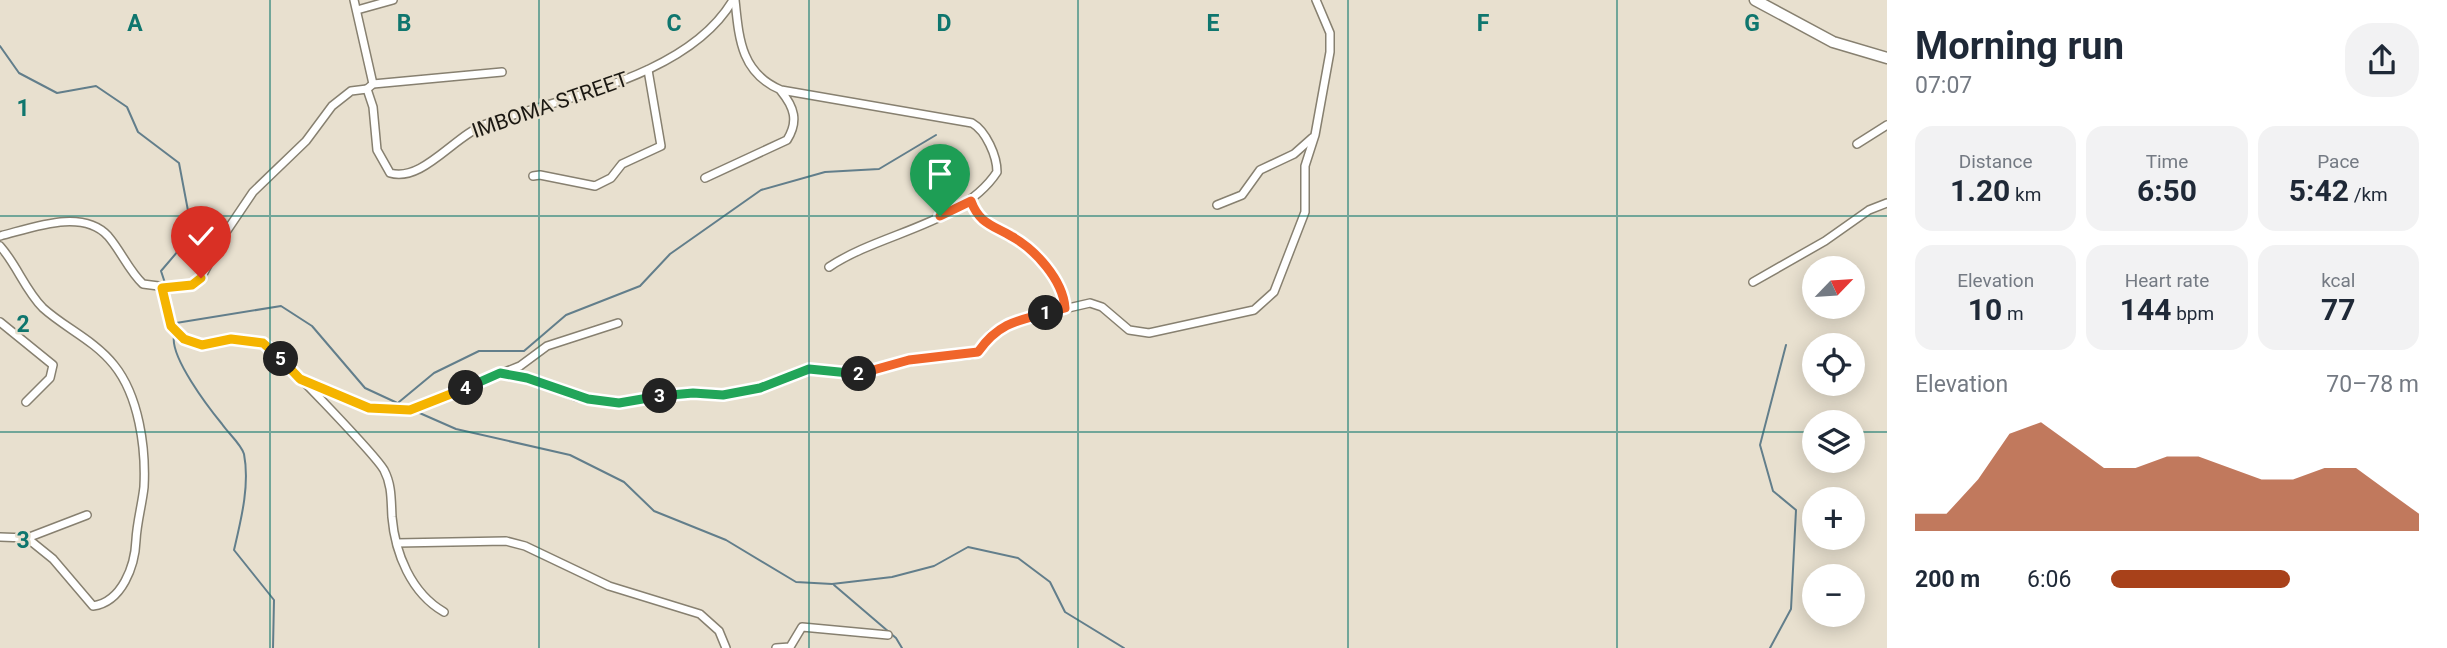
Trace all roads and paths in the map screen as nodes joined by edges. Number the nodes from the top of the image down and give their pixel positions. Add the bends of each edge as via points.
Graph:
1 (354, 0) edge
2 (393, 0) edge
3 (734, 0) edge
4 (1316, 0) edge
5 (1755, 0) edge
6 (357, 10) junction
7 (1887, 58) edge
8 (648, 70) junction
9 (502, 72) dead end
10 (370, 86) junction
11 (781, 90) junction
12 (1887, 125) edge
13 (1315, 135) junction
14 (1857, 144) dead end
15 (533, 177) dead end
16 (705, 178) dead end
17 (971, 201) junction
18 (1887, 203) edge
19 (1217, 205) dead end
20 (0, 236) edge
21 (0, 246) edge
22 (829, 267) dead end
23 (1753, 282) dead end
24 (167, 288) junction
25 (1065, 308) junction
26 (0, 322) edge
27 (618, 323) dead end
28 (500, 373) junction
29 (300, 379) junction
30 (26, 402) dead end
31 (87, 515) dead end
32 (0, 537) edge
33 (27, 538) junction
34 (397, 543) junction
35 (444, 612) dead end
36 (888, 635) dead end
37 (725, 648) edge
38 (732, 648) edge
39 (776, 648) edge

1 - 6 street, IMBOMA STREET
2 - 6 street
3 - 8 street, IMBOMA STREET via 717,23
3 - 11 street via 747,64
4 - 13 street via 1330,33 1330,52
5 - 7 street via 1833,42
6 - 10 street, IMBOMA STREET
8 - 10 street, IMBOMA STREET via 603,89 484,125 406,175 390,173 382,163
8 - 15 street via 661,146 622,164 611,178 594,186
9 - 10 street
10 - 24 street via 351,91 331,107 306,141 253,192 201,278 192,285
11 - 16 street via 795,120 787,140
11 - 17 street via 979,127 997,172
12 - 14 street
13 - 19 street via 1294,154 1260,170 1242,195
13 - 25 street via 1305,166 1301,227 1265,303 1244,313 1149,333 1129,330 1102,307 1090,303
17 - 22 street via 865,246
17 - 25 street via 980,219 1013,237 1053,276
18 - 23 street
20 - 24 street via 42,225 92,224 108,237 143,284
21 - 33 street via 43,307 115,366 128,392 145,456 136,550 128,576 104,605 93,606 53,559
24 - 29 street via 175,332 202,345 231,339 263,343
25 - 28 street via 1016,320 991,334 978,352 969,355 930,357 851,374 809,369 760,388 723,395 693,393 619,403 576,397
26 - 30 street via 52,365 50,378
27 - 28 street via 547,346 520,366
28 - 29 street via 410,410 369,408
29 - 34 street via 364,443 385,472 391,485
31 - 33 street
32 - 33 street
34 - 35 street via 411,579
34 - 37 street via 506,541 525,546 596,581 700,614 719,631
36 - 39 street via 802,627 790,647
37 - 38 street

